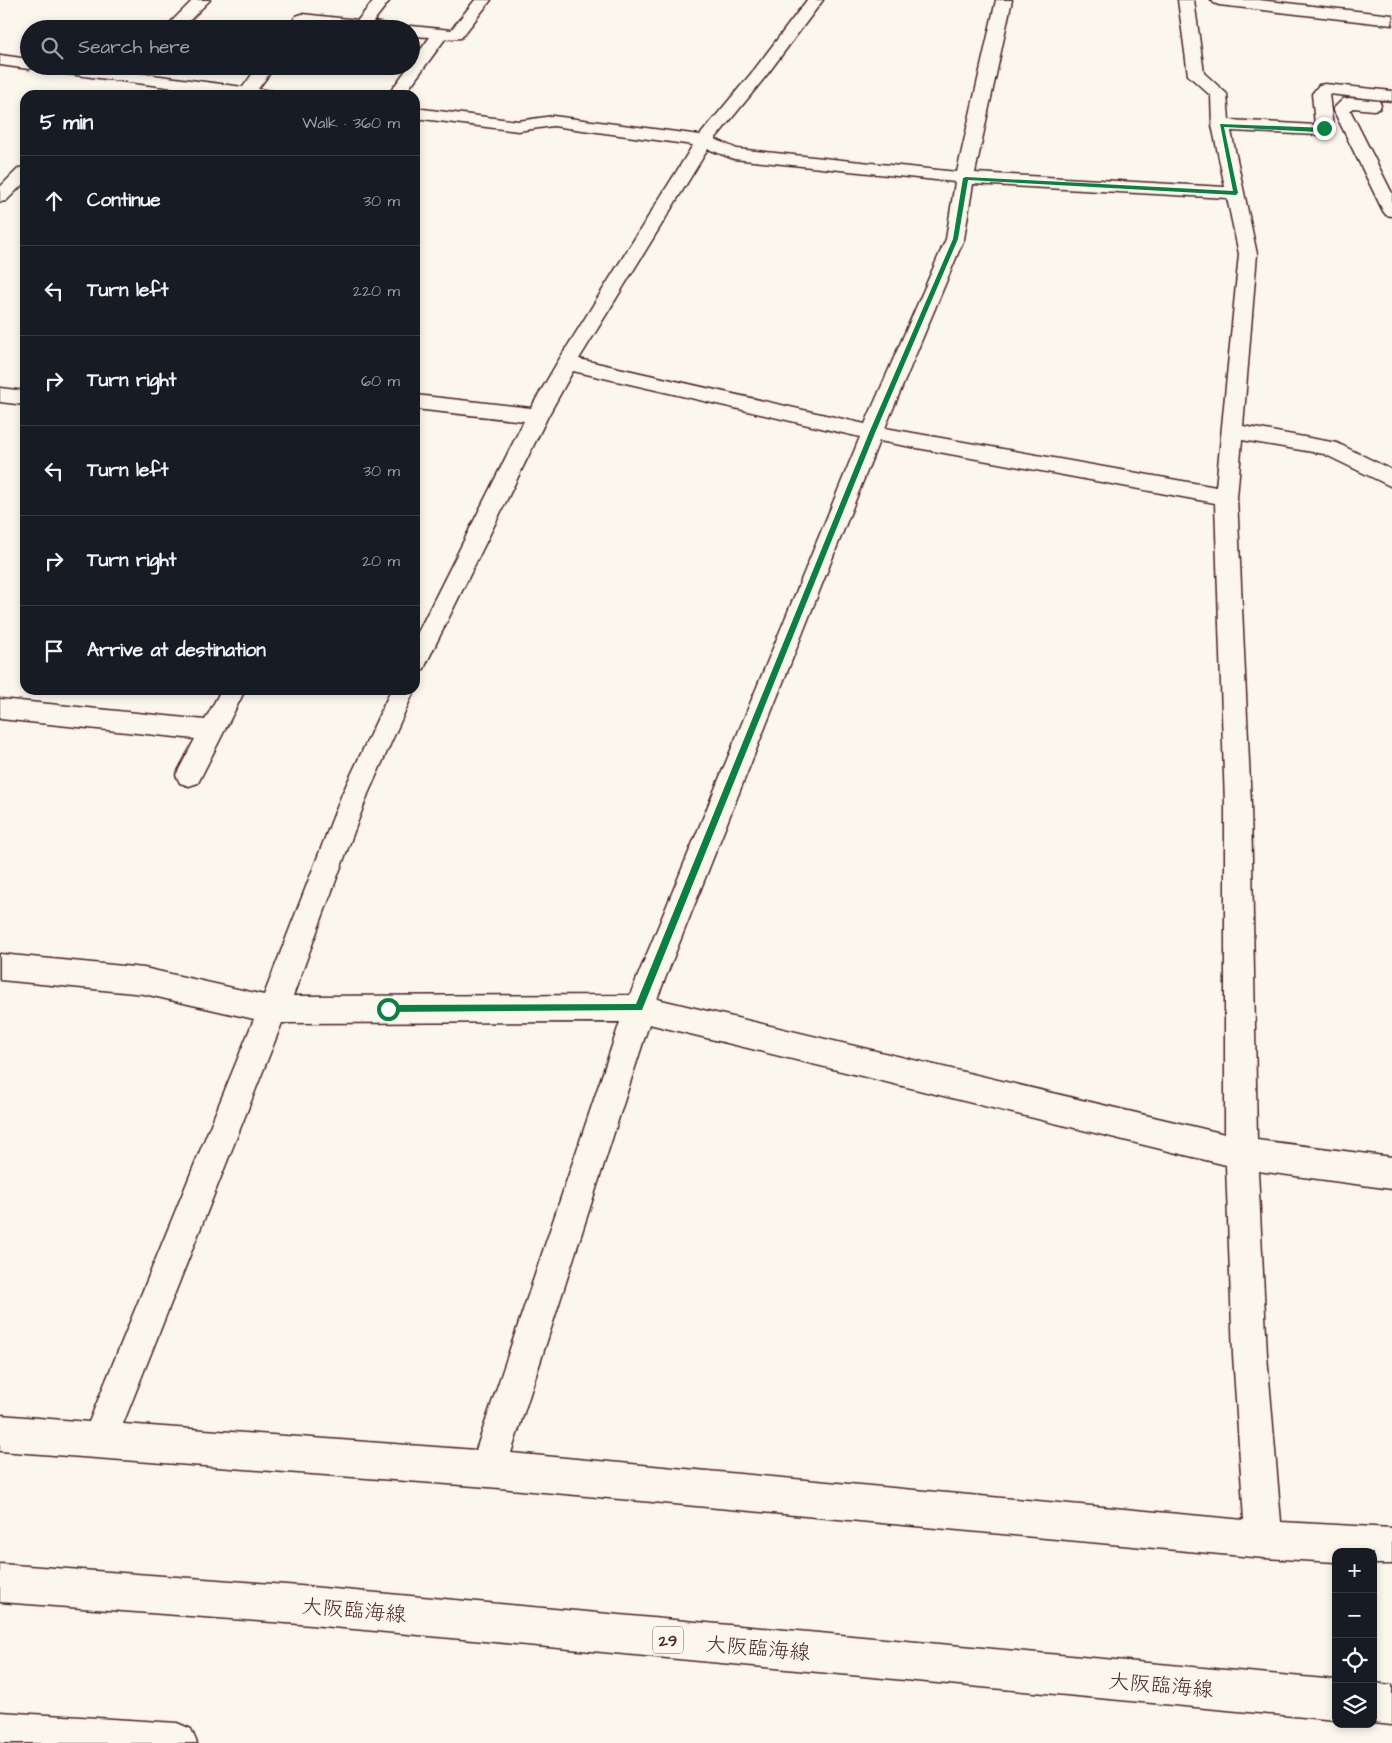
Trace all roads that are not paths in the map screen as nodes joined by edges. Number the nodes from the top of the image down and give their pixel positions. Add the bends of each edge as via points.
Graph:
1 (202, 0) edge
2 (382, 0) edge
3 (483, 0) edge
4 (815, 0) edge
5 (1004, 0) edge
6 (1186, 0) edge
7 (1219, 0) edge
8 (302, 18) edge
9 (181, 20) edge
10 (317, 20) edge
11 (367, 20) edge
12 (1392, 20) edge
13 (420, 32) edge
14 (442, 34) junction
15 (0, 60) edge
16 (20, 63) edge
17 (420, 63) edge
18 (124, 75) edge
19 (144, 75) edge
20 (261, 75) edge
21 (411, 75) edge
22 (110, 89) dead end
23 (231, 90) edge
24 (250, 90) edge
25 (400, 90) edge
26 (1392, 96) edge
27 (1392, 107) edge
28 (420, 114) edge
29 (1221, 126) junction
30 (1241, 134) dead end
31 (704, 141) junction
32 (1357, 142) junction
33 (966, 178) junction
34 (20, 179) edge
35 (1236, 193) junction
36 (0, 196) edge
37 (1392, 210) edge
38 (567, 362) junction
39 (0, 395) edge
40 (20, 397) edge
41 (420, 402) edge
42 (537, 416) junction
43 (1233, 431) junction
44 (872, 433) junction
45 (1392, 479) edge
46 (1226, 497) junction
47 (420, 652) edge
48 (230, 695) edge
49 (400, 695) edge
50 (0, 709) edge
51 (212, 731) junction
52 (189, 775) dead end
53 (0, 967) edge
54 (639, 1008) junction
55 (272, 1010) junction
56 (1241, 1153) junction
57 (1392, 1173) edge
58 (0, 1433) edge
59 (99, 1441) junction
60 (488, 1470) junction
61 (1264, 1540) junction
62 (1392, 1546) edge
63 (0, 1583) edge
64 (1332, 1700) edge
65 (1377, 1703) edge
66 (1392, 1705) edge
67 (0, 1732) edge
68 (177, 1743) edge

1 - 9 street
2 - 11 street
3 - 14 street via 455,35
4 - 31 street via 760,74
5 - 33 street
6 - 29 street via 1196,75 1219,94
7 - 12 street
8 - 10 street
13 - 14 street
14 - 17 street
15 - 16 street
18 - 22 street
19 - 23 street
20 - 24 street
21 - 25 street
26 - 29 street via 1325,89 1320,94 1324,128 1317,130
27 - 32 street via 1349,103 1341,109
28 - 31 street via 518,126 553,120
29 - 35 street
30 - 32 street
31 - 33 street via 734,154
31 - 38 street
32 - 37 street
33 - 35 street
33 - 44 street via 956,239
34 - 36 street
35 - 43 street via 1248,254
38 - 42 street
38 - 44 street
39 - 40 street
41 - 42 street
42 - 47 street
43 - 45 street via 1329,448
43 - 46 street
44 - 46 street
44 - 54 street
46 - 56 street via 1238,805
48 - 51 street
49 - 55 street via 355,794
50 - 51 street
51 - 52 street
53 - 55 street via 144,981
54 - 55 street
54 - 56 street
54 - 60 street
55 - 59 street
56 - 57 street
56 - 61 street via 1250,1355
58 - 59 street
59 - 60 street
60 - 61 street
61 - 62 street
63 - 64 street, 大阪臨海線 / 29 via 300,1605
65 - 66 street
67 - 68 street

